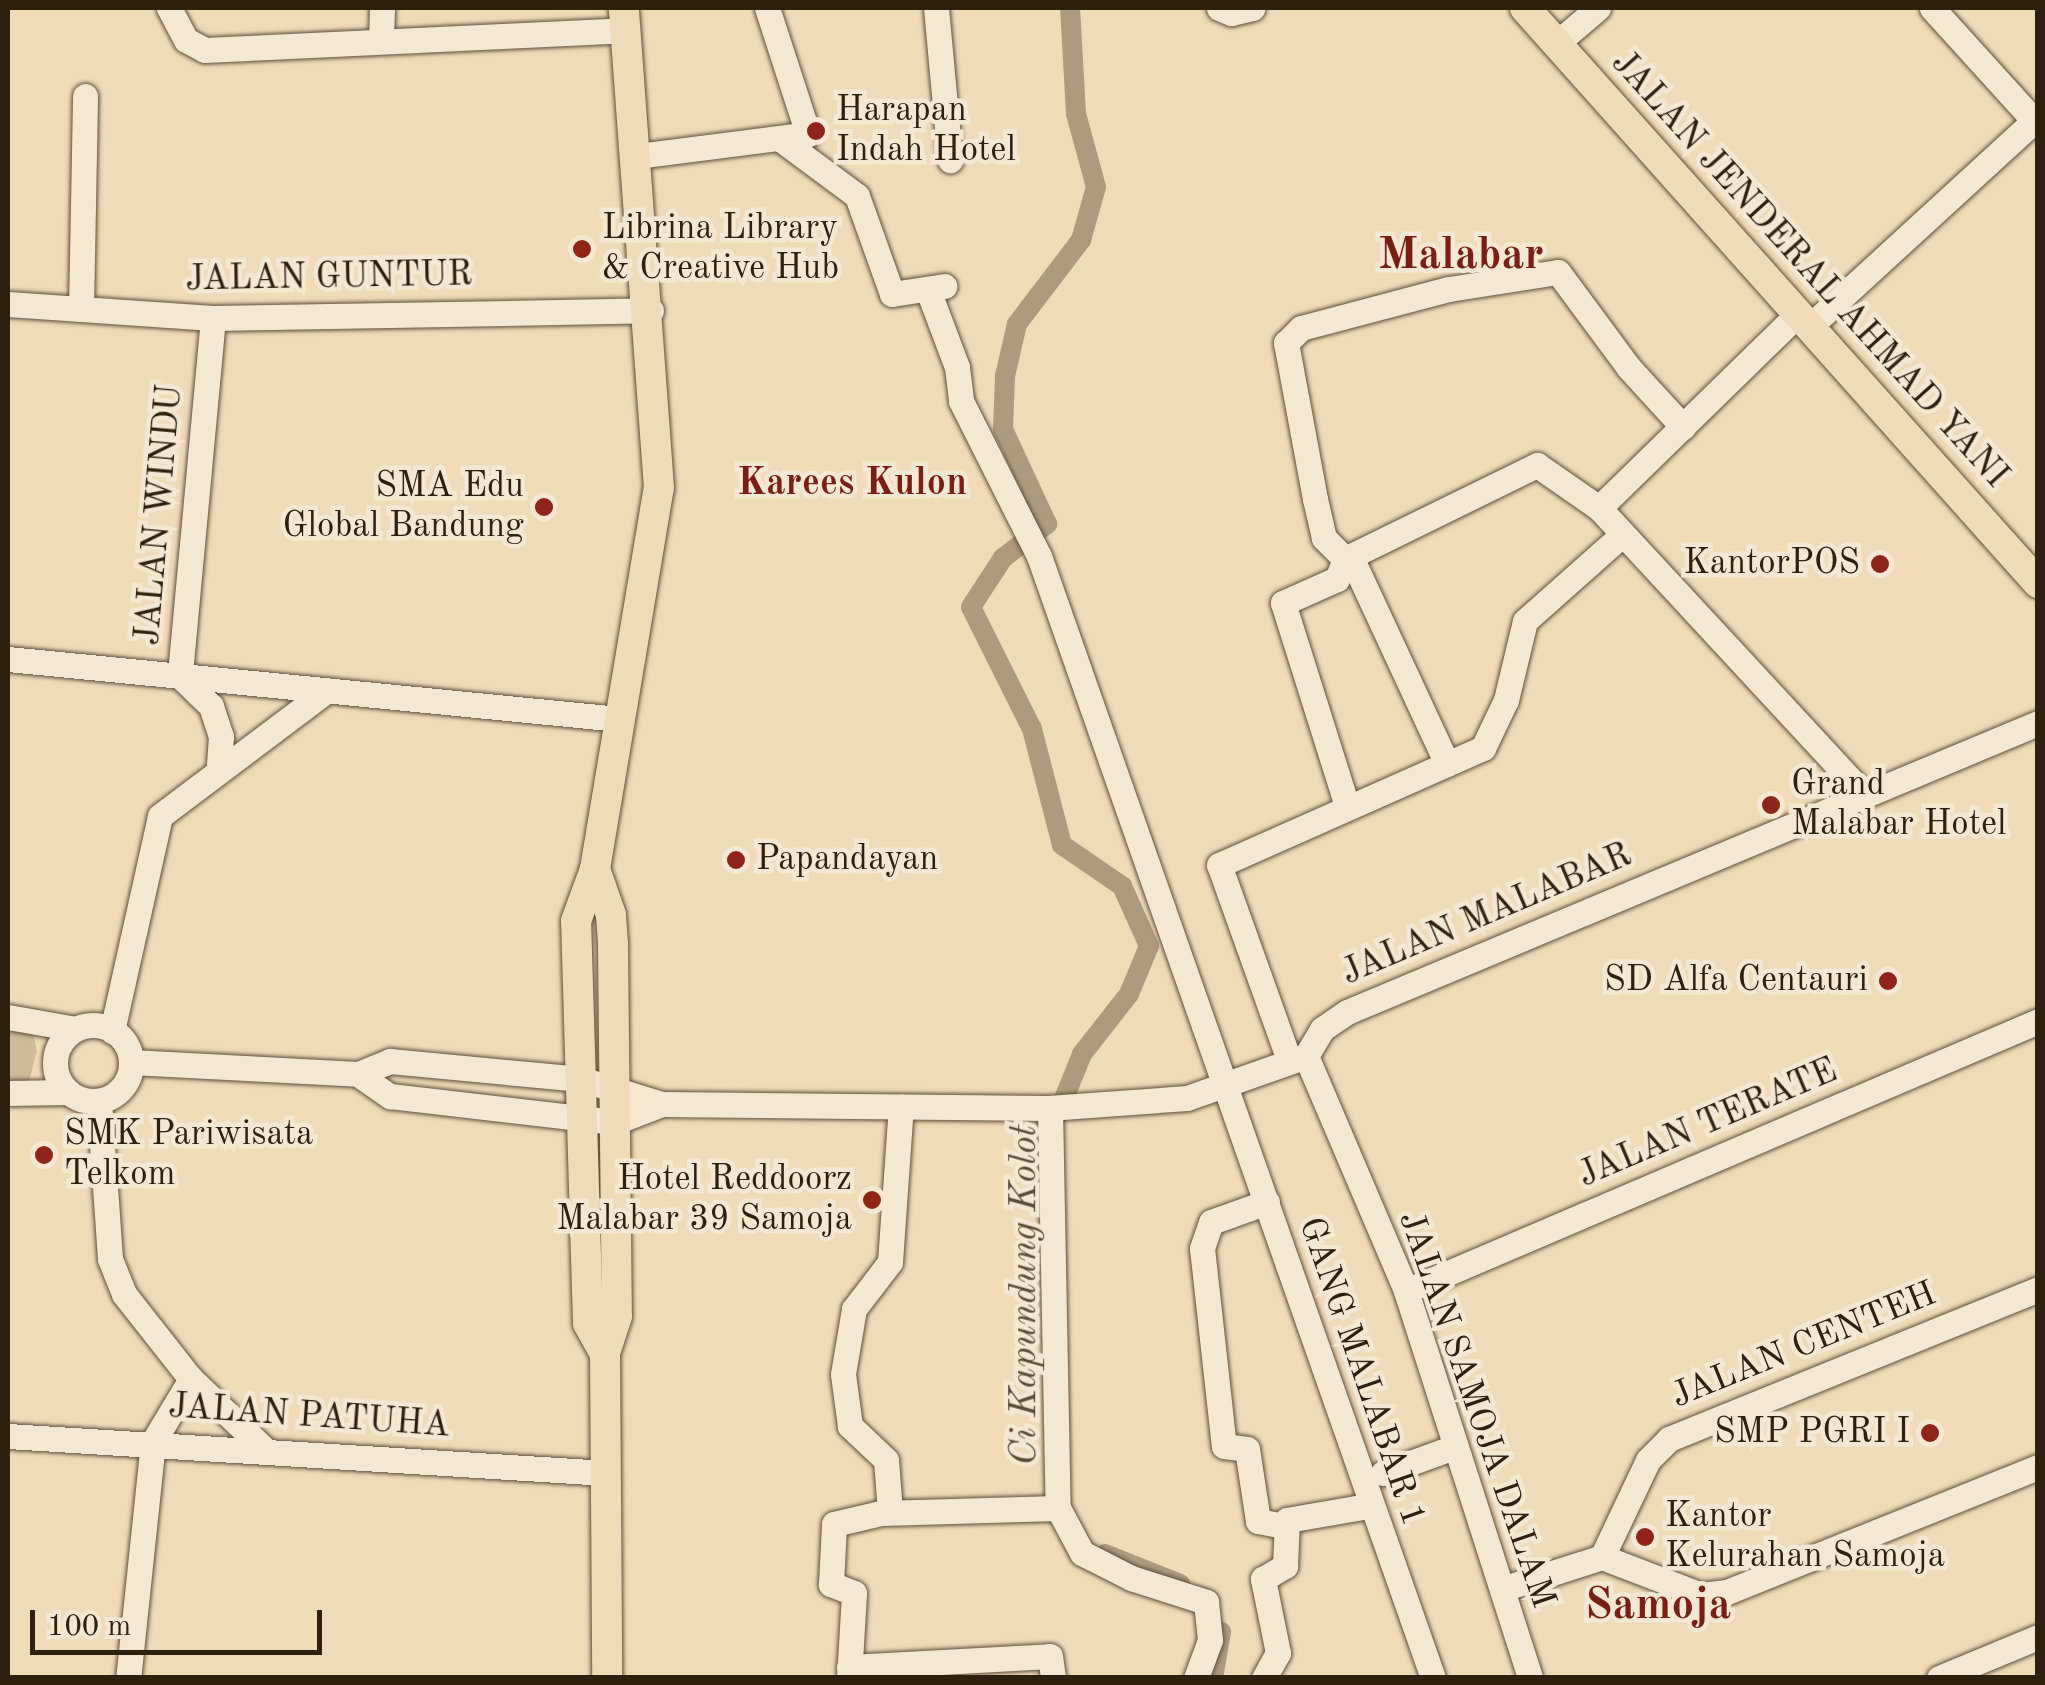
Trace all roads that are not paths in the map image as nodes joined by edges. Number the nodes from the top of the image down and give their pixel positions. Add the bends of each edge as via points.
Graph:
1 (169, 8) edge
2 (382, 8) edge
3 (767, 8) edge
4 (936, 8) edge
5 (1219, 8) edge
6 (1252, 8) edge
7 (1525, 8) edge
8 (1598, 8) edge
9 (1932, 8) edge
10 (624, 19) edge
11 (381, 38) junction
12 (1557, 43) junction
13 (85, 96) dead end
14 (2036, 123) edge
15 (779, 138) junction
16 (638, 156) junction
17 (950, 160) dead end
18 (8, 304) edge
19 (82, 309) junction
20 (651, 310) junction
21 (213, 318) junction
22 (1803, 322) junction
23 (1683, 428) junction
24 (1599, 508) junction
25 (1624, 534) junction
26 (1348, 558) junction
27 (2038, 583) edge
28 (8, 659) edge
29 (180, 676) junction
30 (327, 690) junction
31 (620, 718) junction
32 (2038, 723) edge
33 (1447, 764) junction
34 (218, 766) junction
35 (1862, 792) junction
36 (1347, 806) junction
37 (595, 869) junction
38 (8, 1017) edge
39 (2038, 1022) edge
40 (76, 1029) junction
41 (112, 1030) junction
42 (1297, 1058) junction
43 (131, 1062) junction
44 (358, 1074) junction
45 (580, 1078) junction
46 (615, 1084) junction
47 (1230, 1086) junction
48 (8, 1092) edge
49 (68, 1092) junction
50 (100, 1101) junction
51 (662, 1104) junction
52 (901, 1106) junction
53 (1049, 1108) junction
54 (582, 1118) junction
55 (615, 1122) junction
56 (1268, 1202) junction
57 (2038, 1290) edge
58 (1406, 1292) junction
59 (605, 1354) junction
60 (191, 1378) junction
61 (8, 1436) edge
62 (153, 1442) junction
63 (1454, 1447) junction
64 (264, 1449) junction
65 (2038, 1467) edge
66 (606, 1473) junction
67 (1383, 1473) dead end
68 (1368, 1506) junction
69 (1058, 1508) junction
70 (890, 1512) junction
71 (1283, 1526) junction
72 (1602, 1556) junction
73 (1502, 1589) junction
74 (2038, 1636) edge
75 (849, 1672) edge
76 (1526, 1677) edge
77 (128, 1678) edge
78 (607, 1678) edge
79 (1052, 1678) edge
80 (1196, 1678) edge
81 (1264, 1678) edge
82 (1432, 1678) edge
83 (1939, 1678) edge

1 - 11 street via 186,40 205,50
2 - 11 street
3 - 15 street via 808,134
4 - 17 street
5 - 6 street
7 - 12 main road, JALAN JENDERAL AHMAD YANI
8 - 12 street
9 - 14 street
10 - 11 street
10 - 16 main road
12 - 22 main road, JALAN JENDERAL AHMAD YANI
13 - 19 street
14 - 22 street
15 - 16 street
15 - 47 street, GANG MALABAR 1 via 857,196 892,294 936,288 962,401 1039,556
16 - 20 main road
18 - 19 street, JALAN GUNTUR
19 - 21 street, JALAN GUNTUR
20 - 21 street, JALAN GUNTUR
20 - 31 main road via 659,488
21 - 29 street, JALAN WINDU
22 - 23 street
22 - 27 main road, JALAN JENDERAL AHMAD YANI
23 - 24 street
23 - 26 street via 1558,272 1460,287 1302,328 1286,344 1311,479 1324,538
24 - 25 street
24 - 26 street via 1547,466 1527,466
25 - 33 street via 1531,612 1491,738
25 - 35 street
26 - 33 street
26 - 36 street via 1337,579 1282,608
28 - 29 street
29 - 30 street
29 - 34 street, JALAN WINDU via 211,706 220,736
30 - 31 street
30 - 34 street
31 - 37 main road
32 - 35 street, JALAN MALABAR
33 - 36 street
34 - 41 street via 160,816
35 - 42 street, JALAN MALABAR via 1347,1012
36 - 42 street, JALAN SAMOJA DALAM via 1219,865
37 - 45 main road via 576,921
37 - 46 main road via 611,915
38 - 40 street
39 - 58 street, JALAN TERATE
40 - 41 street
40 - 49 street via 61,1043 55,1064
41 - 43 street
42 - 47 street, JALAN MALABAR
42 - 58 street, JALAN SAMOJA DALAM
43 - 44 street, JALAN MALABAR
43 - 50 street via 119,1092
44 - 45 street, JALAN MALABAR via 390,1061
44 - 54 street, JALAN MALABAR via 390,1096
45 - 46 street, JALAN MALABAR
45 - 54 main road
46 - 51 street, JALAN MALABAR
46 - 55 main road
47 - 53 street, JALAN MALABAR via 1187,1098
47 - 56 street, GANG MALABAR 1
48 - 49 street
49 - 50 street
50 - 60 street via 110,1258 133,1308
51 - 52 street, JALAN MALABAR
51 - 55 street, JALAN MALABAR
52 - 53 street, JALAN MALABAR
52 - 70 street via 890,1262 854,1309 842,1374 850,1426 886,1460
53 - 69 street
54 - 55 street, JALAN MALABAR
54 - 59 main road via 588,1323
55 - 59 main road via 617,1316
56 - 68 street, GANG MALABAR 1
56 - 71 street via 1210,1222 1202,1248 1224,1446 1246,1449 1258,1522
57 - 72 street, JALAN CENTEH via 1669,1440 1648,1460
58 - 63 street, JALAN SAMOJA DALAM
59 - 66 main road
60 - 62 street
60 - 64 street
61 - 62 street, JALAN PATUHA
62 - 64 street, JALAN PATUHA
62 - 77 street
63 - 67 street
63 - 73 street, JALAN SAMOJA DALAM
64 - 66 street, JALAN PATUHA
65 - 72 street via 1727,1592 1701,1595
66 - 78 main road
68 - 71 street via 1294,1517
68 - 82 street, GANG MALABAR 1
69 - 70 street
69 - 80 street via 1082,1552 1131,1578 1206,1602 1210,1640
70 - 75 street via 832,1527 831,1584 854,1593
71 - 81 street via 1285,1566 1266,1575 1262,1586 1278,1653
72 - 73 street
73 - 76 street, JALAN SAMOJA DALAM
74 - 83 street
75 - 79 street via 1050,1656

